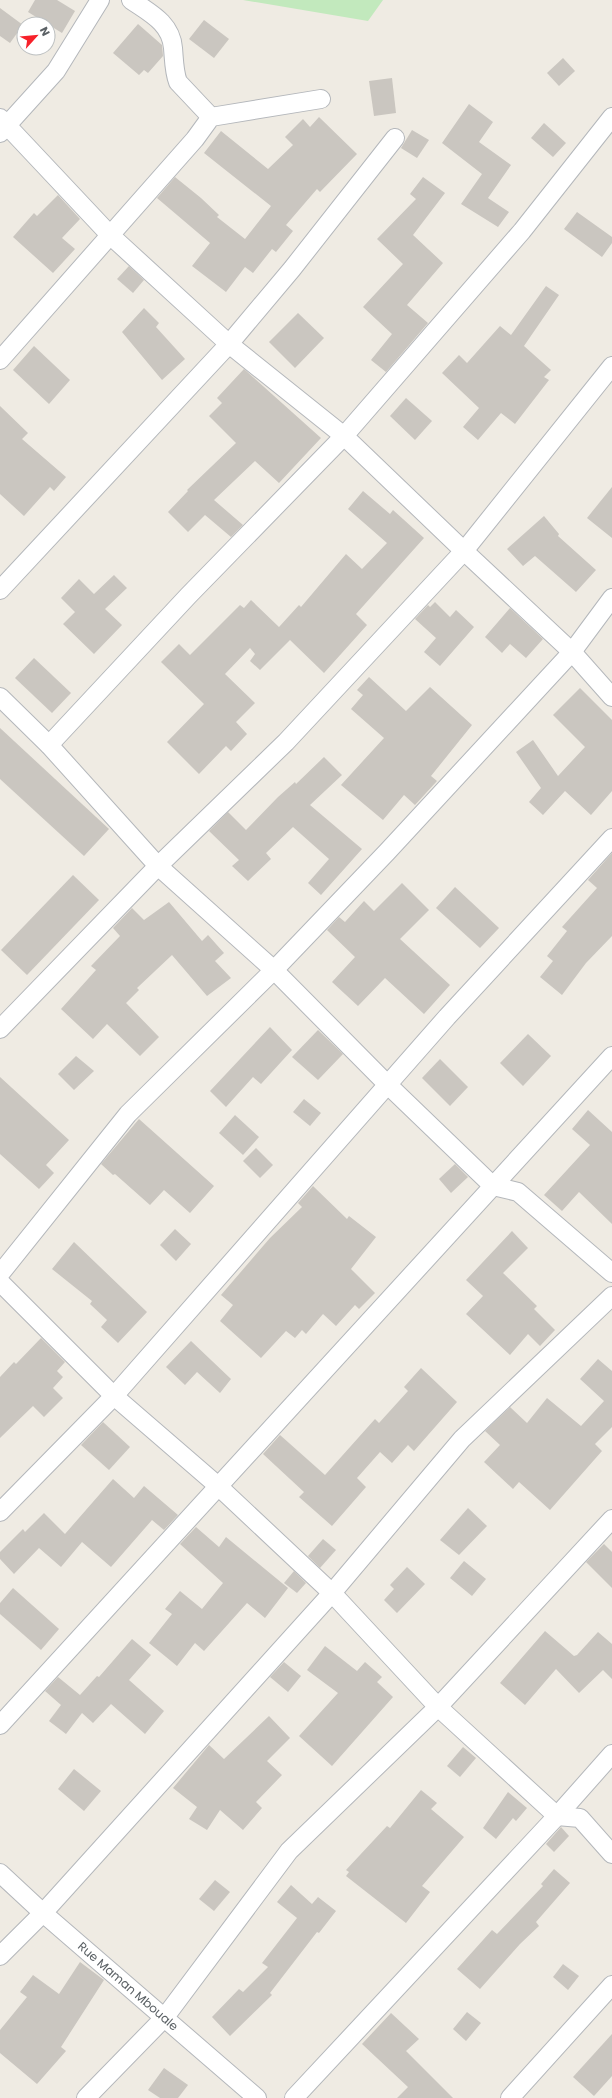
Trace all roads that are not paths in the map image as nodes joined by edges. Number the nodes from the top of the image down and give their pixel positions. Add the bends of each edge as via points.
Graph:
1 (100, 0) edge
2 (131, 0) edge
3 (321, 99) dead end
4 (612, 116) edge
5 (211, 117) junction
6 (3, 126) edge
7 (395, 138) dead end
8 (110, 235) junction
9 (229, 344) junction
10 (0, 360) edge
11 (612, 366) edge
12 (344, 436) junction
13 (464, 551) junction
14 (0, 590) edge
15 (612, 598) edge
16 (572, 652) junction
17 (0, 697) edge
18 (612, 697) edge
19 (49, 746) junction
20 (612, 838) edge
21 (158, 866) junction
22 (274, 970) junction
23 (0, 1029) edge
24 (612, 1056) edge
25 (387, 1084) junction
26 (493, 1186) junction
27 (612, 1273) edge
28 (0, 1274) edge
29 (0, 1282) edge
30 (612, 1296) edge
31 (114, 1396) junction
32 (217, 1485) junction
33 (0, 1512) edge
34 (612, 1519) edge
35 (332, 1592) junction
36 (438, 1707) junction
37 (0, 1725) edge
38 (612, 1754) edge
39 (557, 1816) junction
40 (612, 1854) edge
41 (0, 1873) edge
42 (43, 1913) junction
43 (0, 1956) edge
44 (612, 1986) edge
45 (165, 2017) junction
46 (86, 2098) edge
47 (257, 2098) edge
48 (294, 2098) edge
49 (510, 2098) edge

1 - 6 street via 56,72
2 - 5 street via 161,20 172,42 175,76 178,82
3 - 5 street
4 - 12 street via 522,231
5 - 8 street via 195,139
6 - 8 street
7 - 9 street
8 - 9 street
8 - 10 street
9 - 12 street
9 - 14 street
11 - 13 street
12 - 13 street
12 - 19 street via 188,596
13 - 16 street
13 - 21 street via 286,742
15 - 16 street
16 - 18 street
16 - 22 street
17 - 19 street
19 - 21 street
20 - 25 street via 446,1016
21 - 22 street
21 - 23 street
22 - 25 street
22 - 28 street via 128,1114
24 - 26 street
25 - 26 street
25 - 31 street
26 - 27 street via 518,1192
26 - 32 street
29 - 31 street
30 - 35 street via 462,1439
31 - 32 street
31 - 33 street
32 - 35 street
32 - 37 street
34 - 36 street
35 - 36 street
35 - 42 street
36 - 39 street
36 - 45 street via 289,1851
38 - 39 street
39 - 40 street via 580,1818
39 - 48 street
41 - 42 street, Rue Maman Mbouale
42 - 43 street
42 - 45 street, Rue Maman Mbouale
44 - 49 street
45 - 46 street
45 - 47 street, Rue Maman Mbouale

